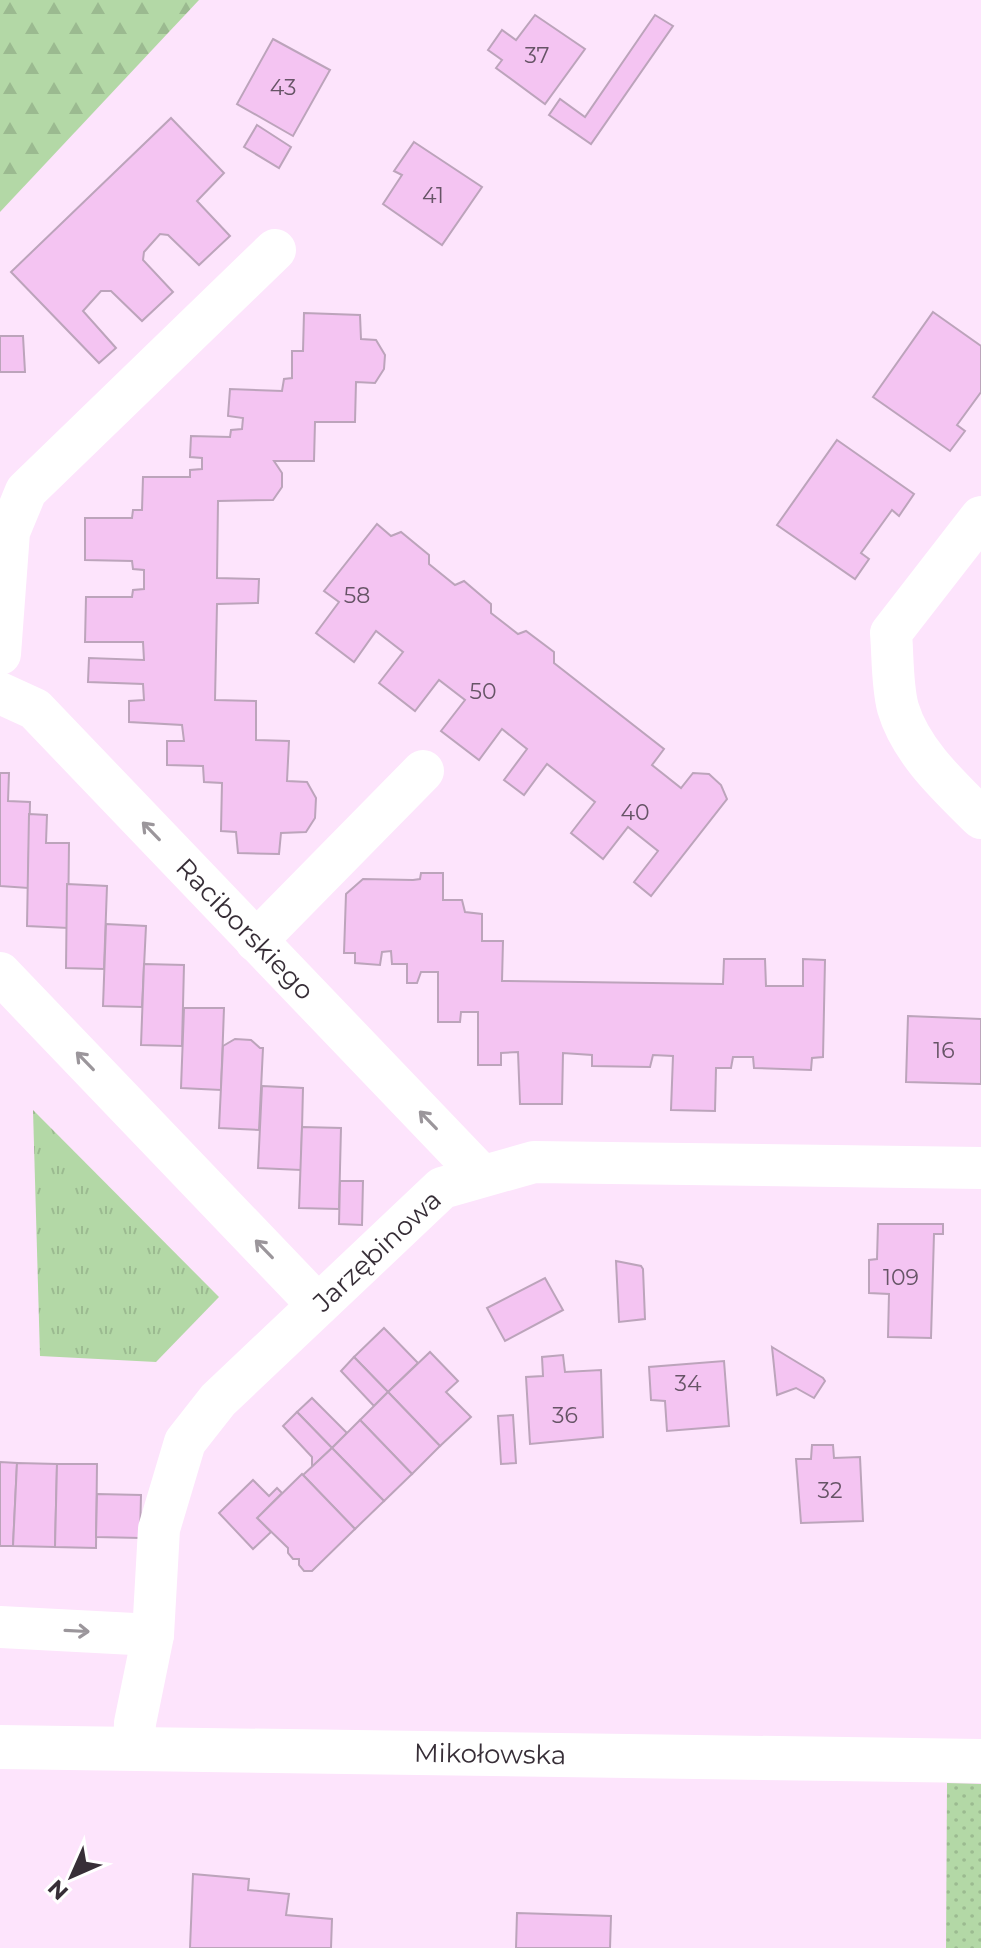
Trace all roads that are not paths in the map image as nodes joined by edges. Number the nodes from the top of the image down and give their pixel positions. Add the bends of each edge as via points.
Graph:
1 (275, 250) dead end
2 (981, 517) edge
3 (0, 654) edge
4 (0, 693) edge
5 (423, 771) dead end
6 (981, 818) edge
7 (256, 941) junction
8 (0, 973) edge
9 (981, 1168) edge
10 (482, 1176) junction
11 (318, 1305) junction
12 (0, 1627) edge
13 (153, 1635) junction
14 (0, 1747) edge
15 (134, 1749) junction
16 (981, 1761) edge

1 - 3 street via 26,491 9,532
2 - 6 street via 891,633 898,708 919,750
7 -> 4 street, Raciborskiego via 35,709
5 - 7 street
10 -> 7 street, Raciborskiego
11 -> 8 street
9 - 10 street, Jarzębinowa via 534,1162
10 - 11 street, Jarzębinowa via 442,1188
11 - 13 street, Jarzębinowa via 218,1400 185,1442 159,1529
12 -> 13 street
13 - 15 street, Jarzębinowa
14 - 15 street, Mikołowska
15 - 16 street, Mikołowska

